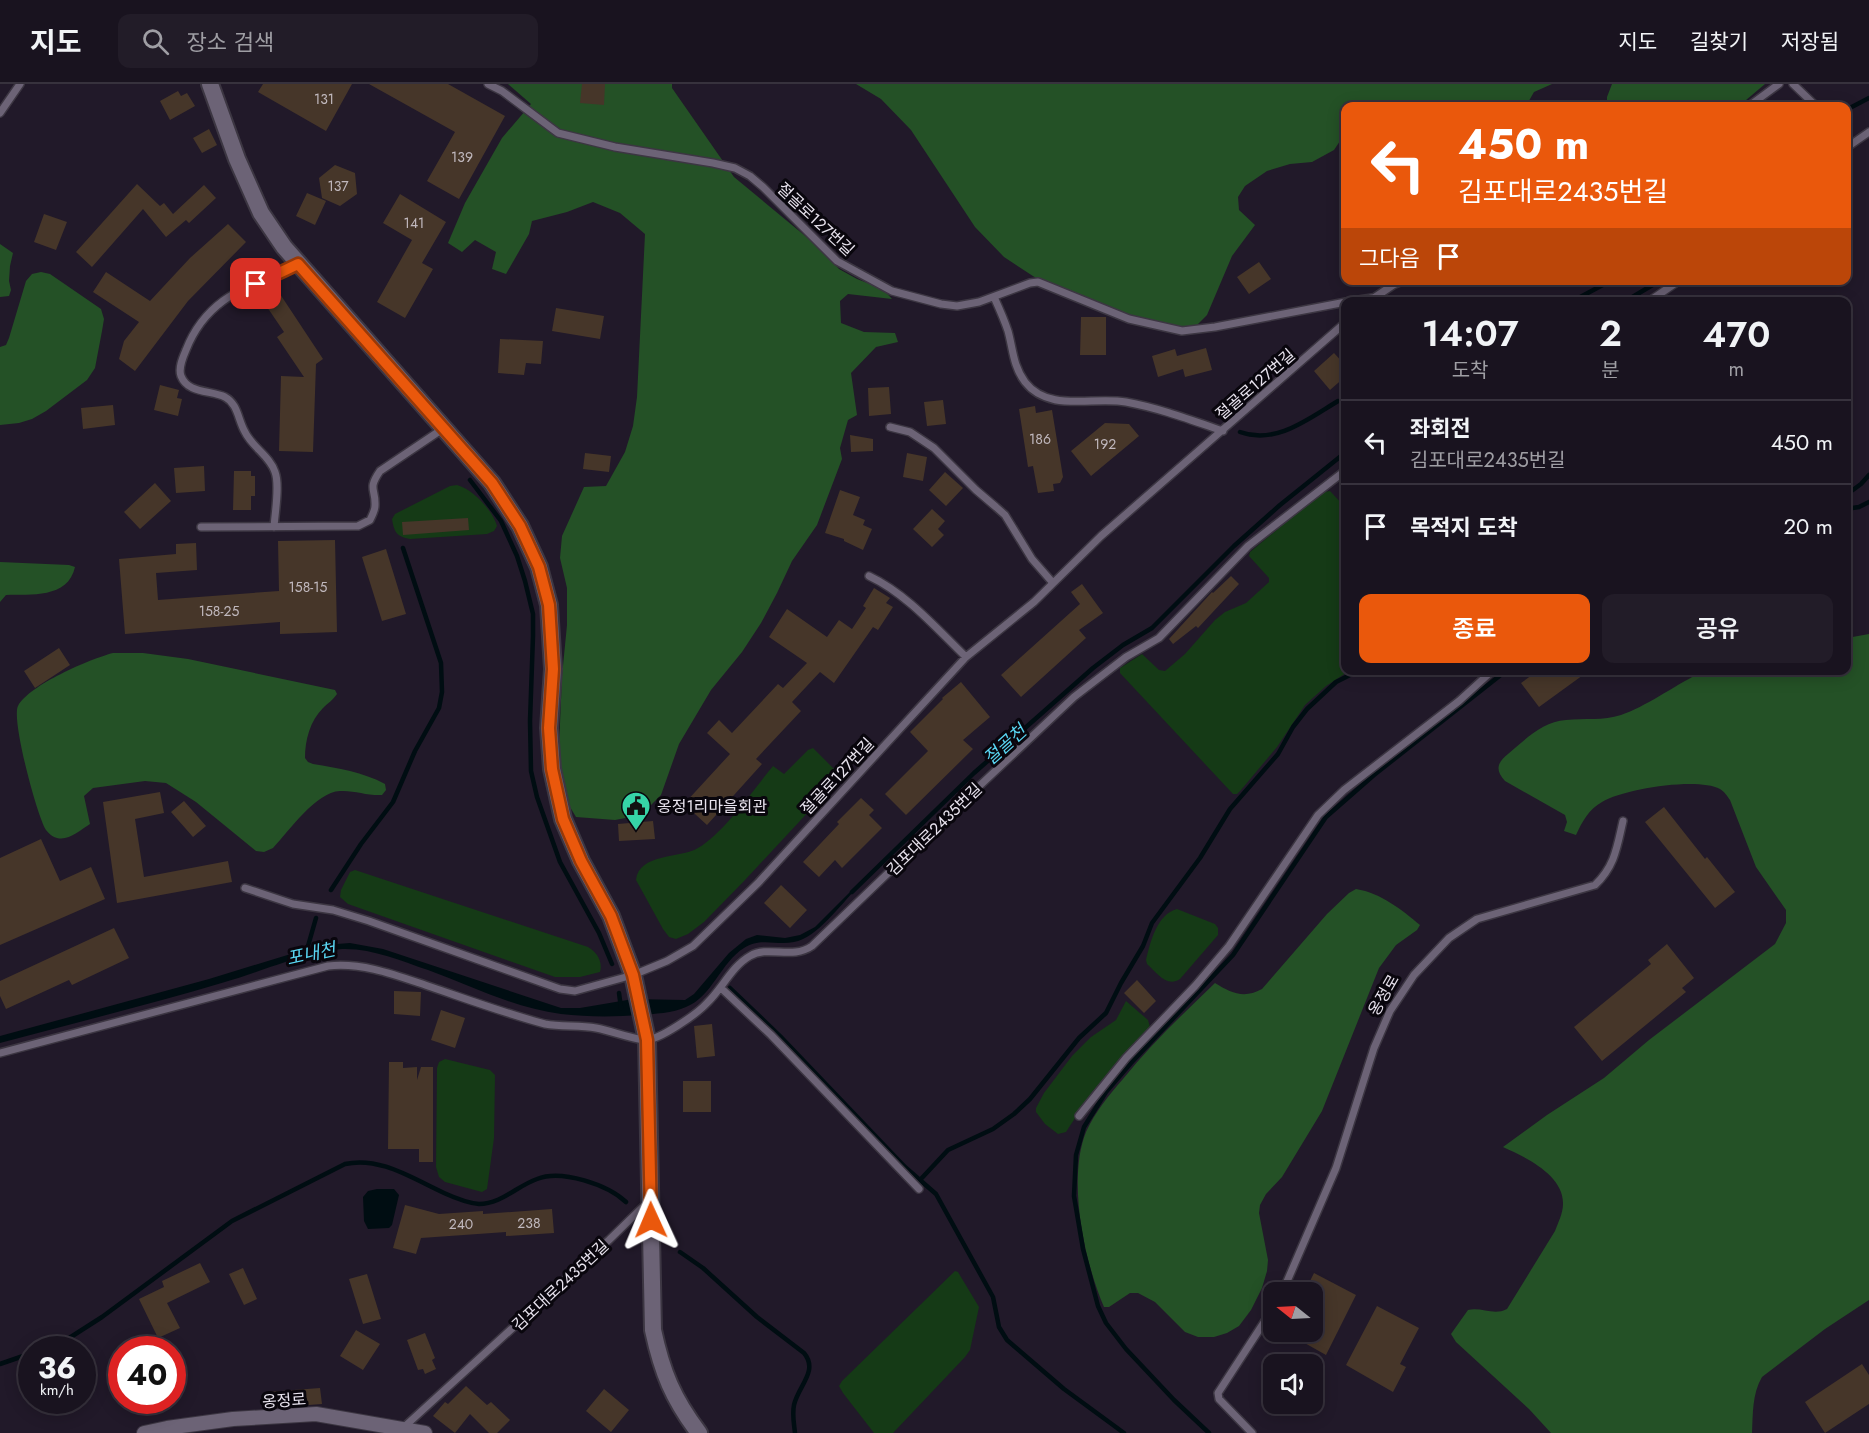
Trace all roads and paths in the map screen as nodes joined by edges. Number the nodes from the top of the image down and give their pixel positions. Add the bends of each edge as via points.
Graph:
1 (20, 84) edge
2 (210, 84) edge
3 (488, 84) edge
4 (1779, 84) edge
5 (1793, 84) edge
6 (1754, 102) edge
7 (1812, 102) edge
8 (0, 112) edge
9 (1869, 132) edge
10 (1851, 139) edge
11 (1854, 142) junction
12 (1851, 144) edge
13 (298, 264) junction
14 (1396, 285) edge
15 (1673, 285) edge
16 (994, 297) junction
17 (1375, 297) edge
18 (1655, 297) edge
19 (1341, 303) edge
20 (1341, 329) edge
21 (890, 427) dead end
22 (444, 428) junction
23 (1222, 431) junction
24 (1341, 474) edge
25 (201, 527) dead end
26 (274, 527) junction
27 (869, 576) dead end
28 (1053, 583) junction
29 (966, 657) junction
30 (1488, 675) edge
31 (1623, 821) dead end
32 (245, 888) dead end
33 (634, 981) junction
34 (721, 988) junction
35 (646, 1033) junction
36 (0, 1053) edge
37 (1079, 1116) dead end
38 (919, 1189) dead end
39 (651, 1199) junction
40 (1287, 1282) edge
41 (1263, 1324) edge
42 (403, 1428) junction
43 (144, 1433) edge
44 (425, 1433) edge
45 (699, 1433) edge
46 (1252, 1433) edge

1 - 8 lane
2 - 13 street via 261,213
3 - 16 lane, 절골로127번길 via 558,133 742,172 763,187 837,261 892,291 957,306
4 - 6 lane
5 - 7 lane
9 - 11 lane
10 - 11 lane
11 - 12 lane
13 - 22 street
13 - 26 lane via 236,293 210,310 190,340 180,371 193,388 232,402 244,432 272,466 276,478
14 - 17 lane, 절골로127번길
15 - 18 lane
16 - 19 lane, 절골로127번길 via 1038,282 1129,319 1182,331
16 - 23 lane via 1008,332 1014,363 1026,384 1045,397 1070,402 1124,402
20 - 23 lane, 절골로127번길
21 - 28 lane via 910,432 934,448 996,507
22 - 26 lane via 380,471 373,482 376,507 370,520 358,526
22 - 33 street via 492,483 520,526 539,567 549,605 553,669 549,728 552,769 563,819 611,916
23 - 28 lane, 절골로127번길
24 - 34 lane, 김포대로2435번길 via 1248,546 1159,638 1126,657 1074,697 812,946 796,953 753,954 737,966
25 - 26 lane
27 - 29 lane via 906,599
28 - 29 lane, 절골로127번길
29 - 33 lane, 절골로127번길 via 758,882 693,946
30 - 37 lane via 1318,814 1229,946 1126,1058
31 - 40 lane, 옹정로 via 1607,874 1595,885 1478,919 1449,938 1414,975 1390,1011 1374,1048 1336,1168
32 - 33 lane via 293,904 369,921 560,989 575,991
33 - 35 street
34 - 35 lane, 김포대로2435번길 via 686,1021
34 - 38 lane
35 - 36 lane via 545,1024 368,967 345,964
35 - 39 street
39 - 42 lane, 김포대로2435번길
39 - 45 street via 653,1330 659,1358 682,1410
41 - 46 lane via 1218,1393 1219,1400
42 - 43 street, 옹정로 via 316,1414 233,1419
42 - 44 street, 옹정로

